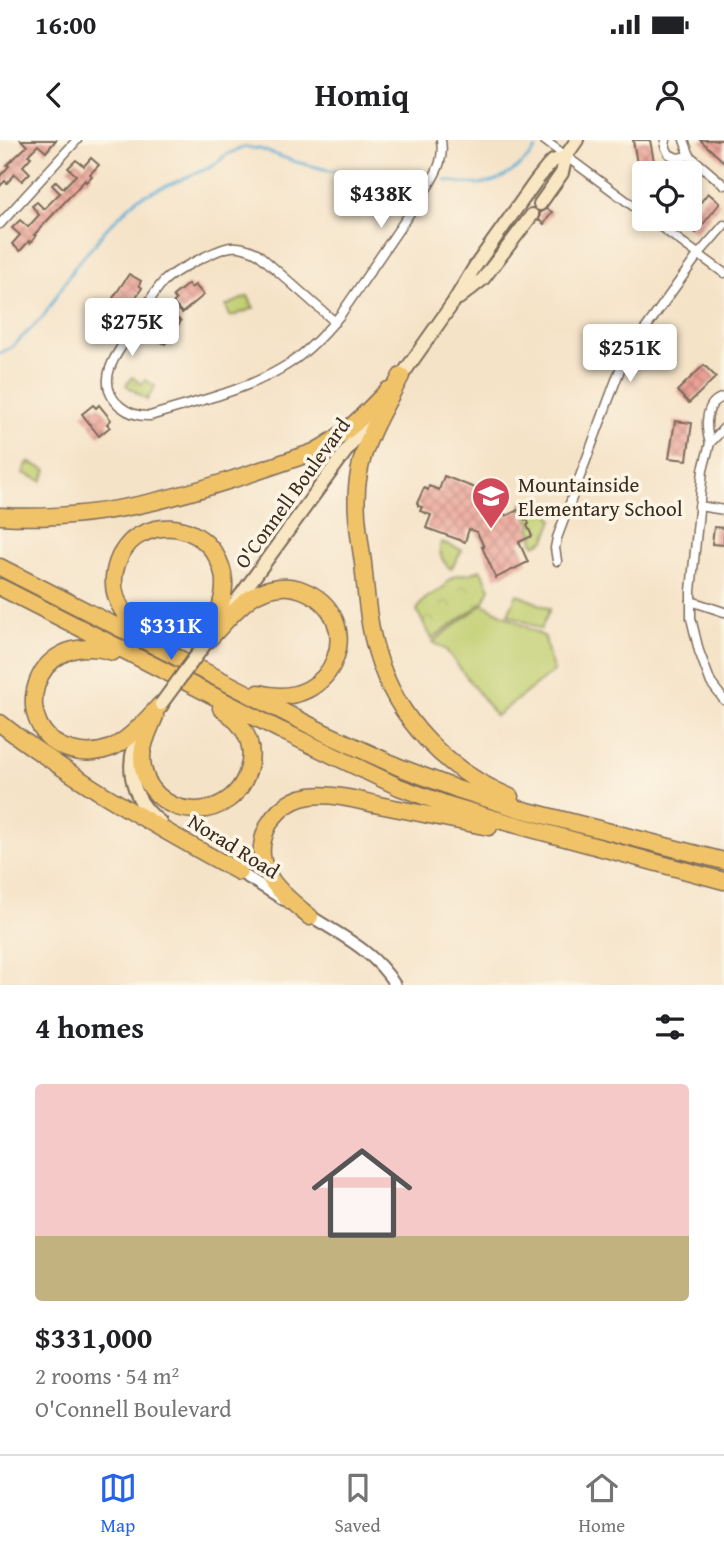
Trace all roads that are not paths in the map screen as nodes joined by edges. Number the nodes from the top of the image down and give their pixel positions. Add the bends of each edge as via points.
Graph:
1 (77, 140) edge
2 (441, 140) edge
3 (544, 140) edge
4 (577, 140) edge
5 (666, 140) edge
6 (684, 140) edge
7 (565, 156) junction
8 (690, 156) junction
9 (536, 181) junction
10 (724, 185) edge
11 (551, 188) junction
12 (540, 204) dead end
13 (632, 205) edge
14 (532, 215) dead end
15 (0, 223) edge
16 (724, 225) edge
17 (500, 231) junction
18 (666, 231) edge
19 (518, 234) junction
20 (698, 255) junction
21 (724, 273) edge
22 (453, 303) junction
23 (335, 322) junction
24 (401, 376) junction
25 (724, 397) edge
26 (724, 429) edge
27 (710, 443) junction
28 (699, 506) junction
29 (724, 510) edge
30 (0, 516) edge
31 (557, 561) dead end
32 (0, 567) edge
33 (0, 587) edge
34 (691, 601) junction
35 (724, 612) edge
36 (208, 640) junction
37 (179, 659) junction
38 (201, 670) junction
39 (169, 674) junction
40 (191, 685) junction
41 (724, 700) edge
42 (160, 704) junction
43 (0, 723) edge
44 (639, 839) junction
45 (638, 858) junction
46 (724, 862) edge
47 (239, 873) junction
48 (724, 881) edge
49 (310, 917) junction
50 (395, 985) edge

1 - 15 street
2 - 23 street via 442,157 435,175
3 - 7 street
4 - 7 main road, O'Connell Boulevard
5 - 8 street via 669,155
6 - 8 street
7 - 9 main road, O'Connell Boulevard via 553,161
7 - 11 main road, O'Connell Boulevard via 562,173
7 - 13 street
8 - 10 street
9 - 11 main road via 546,180
9 - 17 main road, O'Connell Boulevard
11 - 12 main road, O'Connell Boulevard
14 - 19 main road, O'Connell Boulevard
16 - 20 street
17 - 19 main road via 515,222
17 - 22 main road, O'Connell Boulevard
18 - 20 street
19 - 22 main road, O'Connell Boulevard via 483,279
20 - 21 street
20 - 31 street via 622,364 557,538
22 - 24 main road, O'Connell Boulevard
23 - 23 street via 284,368 234,390 150,416 132,414 109,391 113,362 162,283 225,248 257,253
24 - 30 highway via 357,423 314,452 196,492 125,509 56,517
24 - 36 main road, O'Connell Boulevard
24 - 44 highway via 367,443 356,499 372,634 394,692 427,740 484,785 533,806
25 - 27 street via 710,406
26 - 27 street
27 - 28 street
28 - 29 street
28 - 34 street
32 - 37 highway
33 - 39 highway
34 - 35 street
34 - 41 street via 699,651
36 - 37 highway via 223,596 219,558 206,542 188,531 166,528 141,534 122,551 117,564 117,598 129,620
36 - 38 highway via 255,595 286,587 321,601 335,624 339,645 327,674 316,685 293,695 269,696
36 - 42 main road, O'Connell Boulevard, bridge
37 - 38 highway
38 - 44 highway via 343,742 427,778
39 - 40 highway
39 - 42 highway via 101,648 78,648 50,661 34,693 36,716 47,736 84,752 100,751 124,740
40 - 42 highway via 239,723 250,745 249,768 229,800 195,811 154,790 144,769 143,747
40 - 45 highway via 425,797
42 - 47 main road, Norad Road via 132,750 130,772 137,794 157,819
43 - 47 highway via 161,830
44 - 46 highway
45 - 48 highway
45 - 49 highway via 336,796 310,796 289,803 276,814 261,846 272,881
47 - 49 street, Norad Road
49 - 50 street, Norad Road via 373,957

